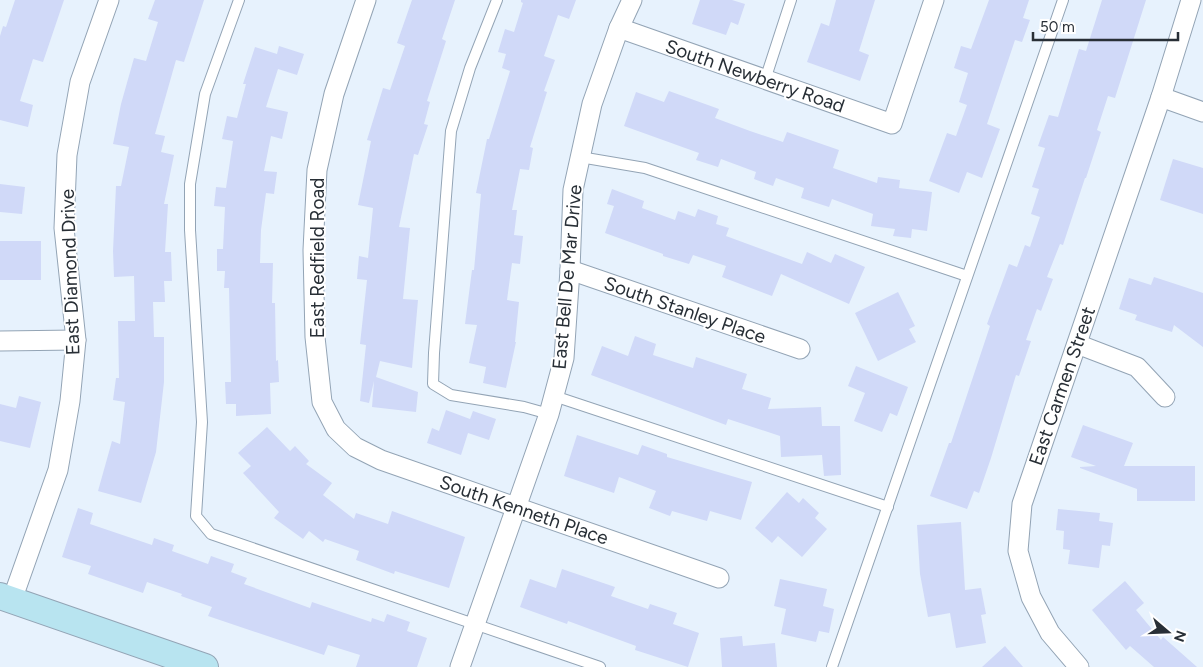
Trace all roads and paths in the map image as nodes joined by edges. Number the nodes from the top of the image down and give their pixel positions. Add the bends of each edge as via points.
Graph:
1 (109, 0) edge
2 (239, 0) edge
3 (366, 0) edge
4 (497, 0) edge
5 (632, 0) edge
6 (791, 0) edge
7 (934, 0) edge
8 (1063, 0) edge
9 (1191, 0) edge
10 (619, 28) junction
11 (766, 80) junction
12 (1161, 97) junction
13 (1203, 112) edge
14 (580, 157) junction
15 (570, 270) junction
16 (967, 276) junction
17 (76, 340) junction
18 (0, 341) edge
19 (1077, 344) junction
20 (800, 349) dead end
21 (1165, 397) dead end
22 (551, 405) junction
23 (336, 429) joint
24 (888, 507) junction
25 (517, 508) junction
26 (719, 578) dead end
27 (6, 598) edge
28 (476, 624) junction
29 (204, 667) edge
30 (460, 667) edge
31 (600, 667) edge
32 (832, 667) edge
33 (1078, 667) edge

1 - 17 street, East Diamond Drive via 80,82 67,155 64,228
2 - 28 lane via 205,94 190,184 202,422 196,516 211,534
3 - 23 street, East Redfield Road via 334,94 317,170 313,250 315,337 322,402
4 - 22 lane via 470,68 451,131 433,384 451,396 524,407
5 - 10 street, East Bell De Mar Drive
6 - 11 lane
7 - 11 street, South Newberry Road via 892,124
8 - 16 lane
9 - 12 street, East Carmen Street
10 - 11 street, South Newberry Road
10 - 14 street, East Bell De Mar Drive via 592,104
12 - 13 street
12 - 19 street, East Carmen Street
14 - 15 street, East Bell De Mar Drive via 573,190
14 - 16 lane via 646,168
15 - 20 street, South Stanley Place
15 - 22 street, East Bell De Mar Drive via 564,358
16 - 24 lane
17 - 18 street
17 - 27 street, East Diamond Drive via 58,470
19 - 21 street via 1136,367
19 - 33 street, East Carmen Street via 1022,504 1018,551 1031,598 1050,633
22 - 24 lane
22 - 25 street, East Bell De Mar Drive
23 - 25 street, South Kenneth Place via 355,446 381,460
24 - 32 lane
25 - 26 street, South Kenneth Place
25 - 28 street, East Bell De Mar Drive
27 - 29 street
28 - 30 street, East Bell De Mar Drive
28 - 31 lane

